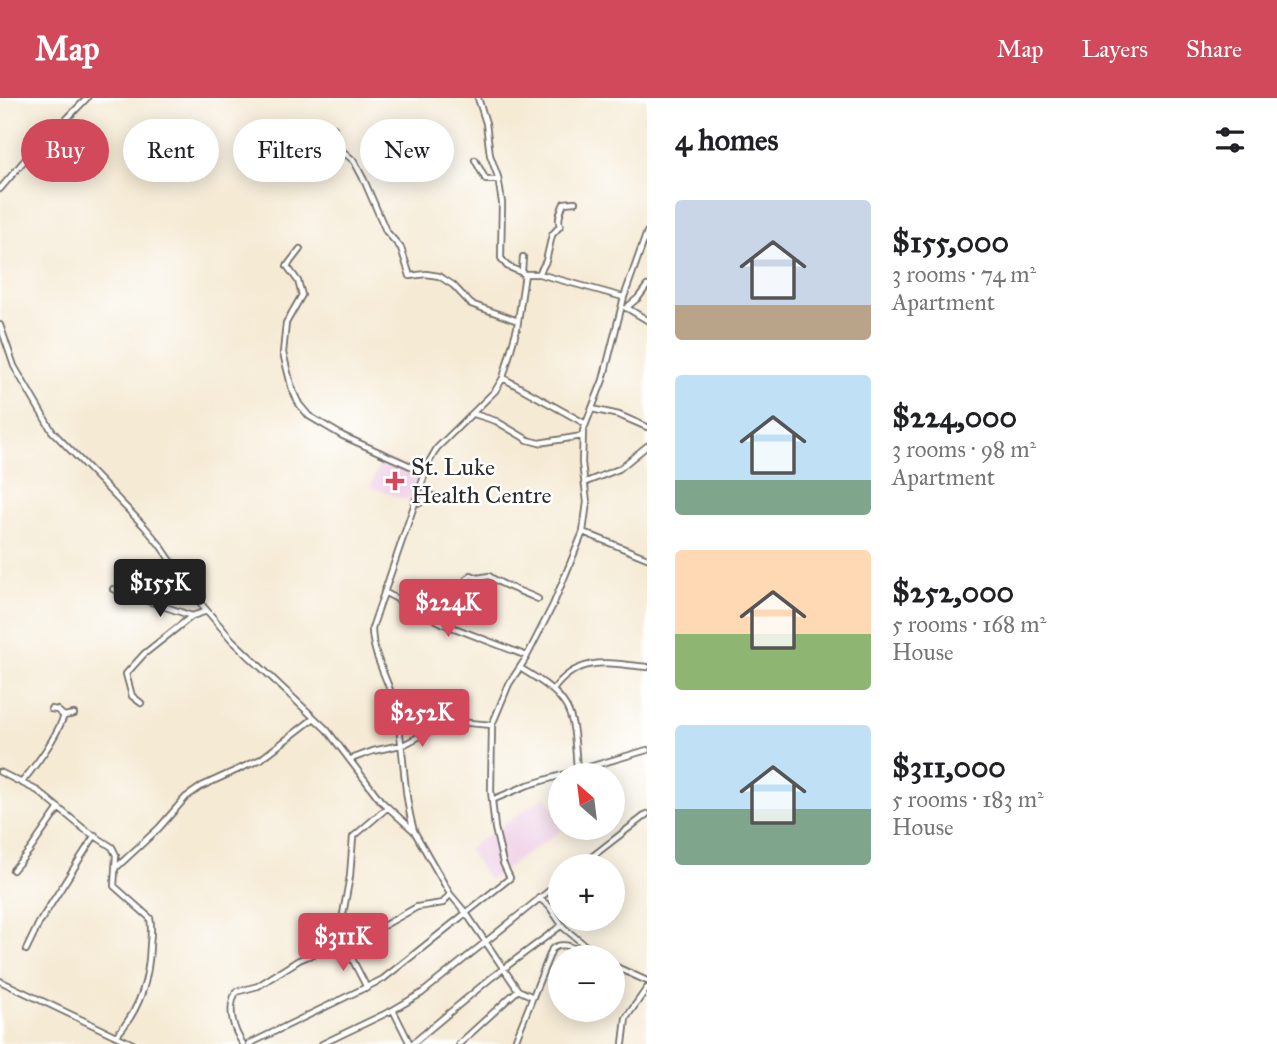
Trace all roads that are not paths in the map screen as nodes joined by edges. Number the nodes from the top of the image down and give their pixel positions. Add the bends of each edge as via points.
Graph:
1 (88, 98) edge
2 (478, 98) edge
3 (346, 154) edge
4 (475, 160) dead end
5 (498, 180) junction
6 (0, 189) edge
7 (575, 202) dead end
8 (647, 232) edge
9 (300, 249) dead end
10 (523, 257) dead end
11 (524, 273) junction
12 (539, 274) junction
13 (647, 286) edge
14 (624, 297) junction
15 (624, 307) junction
16 (647, 320) edge
17 (518, 321) junction
18 (0, 325) edge
19 (503, 378) junction
20 (592, 409) junction
21 (474, 414) junction
22 (586, 424) junction
23 (647, 427) edge
24 (582, 436) junction
25 (647, 446) edge
26 (424, 472) junction
27 (586, 482) junction
28 (433, 496) dead end
29 (415, 501) junction
30 (583, 532) junction
31 (647, 558) edge
32 (113, 589) dead end
33 (384, 592) junction
34 (538, 599) dead end
35 (208, 611) junction
36 (192, 616) junction
37 (443, 623) junction
38 (527, 656) junction
39 (647, 667) edge
40 (520, 668) junction
41 (553, 690) junction
42 (141, 703) dead end
43 (51, 709) dead end
44 (74, 714) dead end
45 (64, 716) junction
46 (313, 719) junction
47 (492, 725) junction
48 (402, 745) junction
49 (647, 750) edge
50 (351, 759) junction
51 (576, 763) edge
52 (602, 763) edge
53 (0, 772) edge
54 (548, 779) edge
55 (22, 782) junction
56 (492, 800) junction
57 (388, 807) junction
58 (60, 808) junction
59 (647, 814) edge
60 (414, 831) junction
61 (95, 835) junction
62 (595, 854) edge
63 (117, 866) junction
64 (13, 870) dead end
65 (548, 891) edge
66 (450, 894) junction
67 (539, 898) junction
68 (548, 905) edge
69 (466, 913) junction
70 (554, 931) edge
71 (569, 931) edge
72 (484, 942) junction
73 (345, 945) junction
74 (584, 945) edge
75 (26, 950) dead end
76 (548, 957) edge
77 (504, 969) junction
78 (625, 971) edge
79 (0, 981) edge
80 (647, 981) edge
81 (367, 988) junction
82 (647, 988) edge
83 (518, 990) junction
84 (533, 998) junction
85 (393, 1010) junction
86 (117, 1035) junction
87 (134, 1044) edge
88 (243, 1044) edge
89 (249, 1044) edge
90 (322, 1044) edge
91 (411, 1044) edge
92 (459, 1044) edge
93 (514, 1044) edge
94 (624, 1044) edge

1 - 6 street via 41,141
2 - 5 street
3 - 17 street via 364,180 386,231 401,248 410,276 439,276 477,307
4 - 5 street via 486,180
5 - 11 street via 501,258
7 - 12 street via 564,203 560,226 552,235
8 - 14 street
9 - 26 street via 287,265 302,295 286,323 283,346 295,397 320,423
10 - 11 street
11 - 12 street
11 - 17 street
12 - 14 street
13 - 15 street
14 - 15 street
15 - 16 street
15 - 20 street
17 - 19 street
18 - 35 street via 14,366 52,431 160,545
19 - 21 street
19 - 22 street
20 - 22 street
20 - 23 street
21 - 24 street via 539,443
21 - 26 street via 438,448
22 - 24 street
24 - 27 street
25 - 27 street via 619,469
26 - 29 street
27 - 30 street
28 - 29 street
29 - 33 street
30 - 31 street
30 - 38 street
32 - 36 street
33 - 37 street
33 - 48 street via 372,635
34 - 37 street via 489,576 478,579 471,575 458,588
35 - 36 street
35 - 46 street
36 - 42 street via 126,674 132,696
37 - 38 street
38 - 40 street
39 - 41 street via 589,665 567,673
40 - 41 street
40 - 47 street
41 - 51 street via 571,714
43 - 45 street
44 - 45 street
45 - 55 street
46 - 50 street
46 - 63 street via 255,763 186,797
47 - 48 street via 443,724
47 - 56 street
48 - 50 street
48 - 60 street via 405,792
49 - 52 street
50 - 57 street
53 - 55 street
54 - 56 street
55 - 58 street
56 - 69 street via 497,840 510,878
57 - 60 street
57 - 73 street via 353,837 343,914
58 - 61 street
58 - 64 street
59 - 62 street
60 - 66 street
61 - 63 street via 114,850
61 - 75 street
63 - 86 street via 114,886 147,914 151,926 142,997
65 - 67 street
66 - 69 street
66 - 73 street via 443,903 417,907
67 - 68 street
67 - 72 street
69 - 72 street
69 - 81 street
70 - 77 street
71 - 74 street
72 - 77 street
72 - 85 street via 422,993
73 - 81 street
73 - 88 street via 299,960 258,986 236,992 232,1017
76 - 84 street
77 - 83 street
77 - 91 street
78 - 80 street
79 - 86 street
81 - 89 street
82 - 94 street via 626,1018
83 - 84 street
83 - 92 street
84 - 93 street
85 - 90 street
85 - 91 street
86 - 87 street

